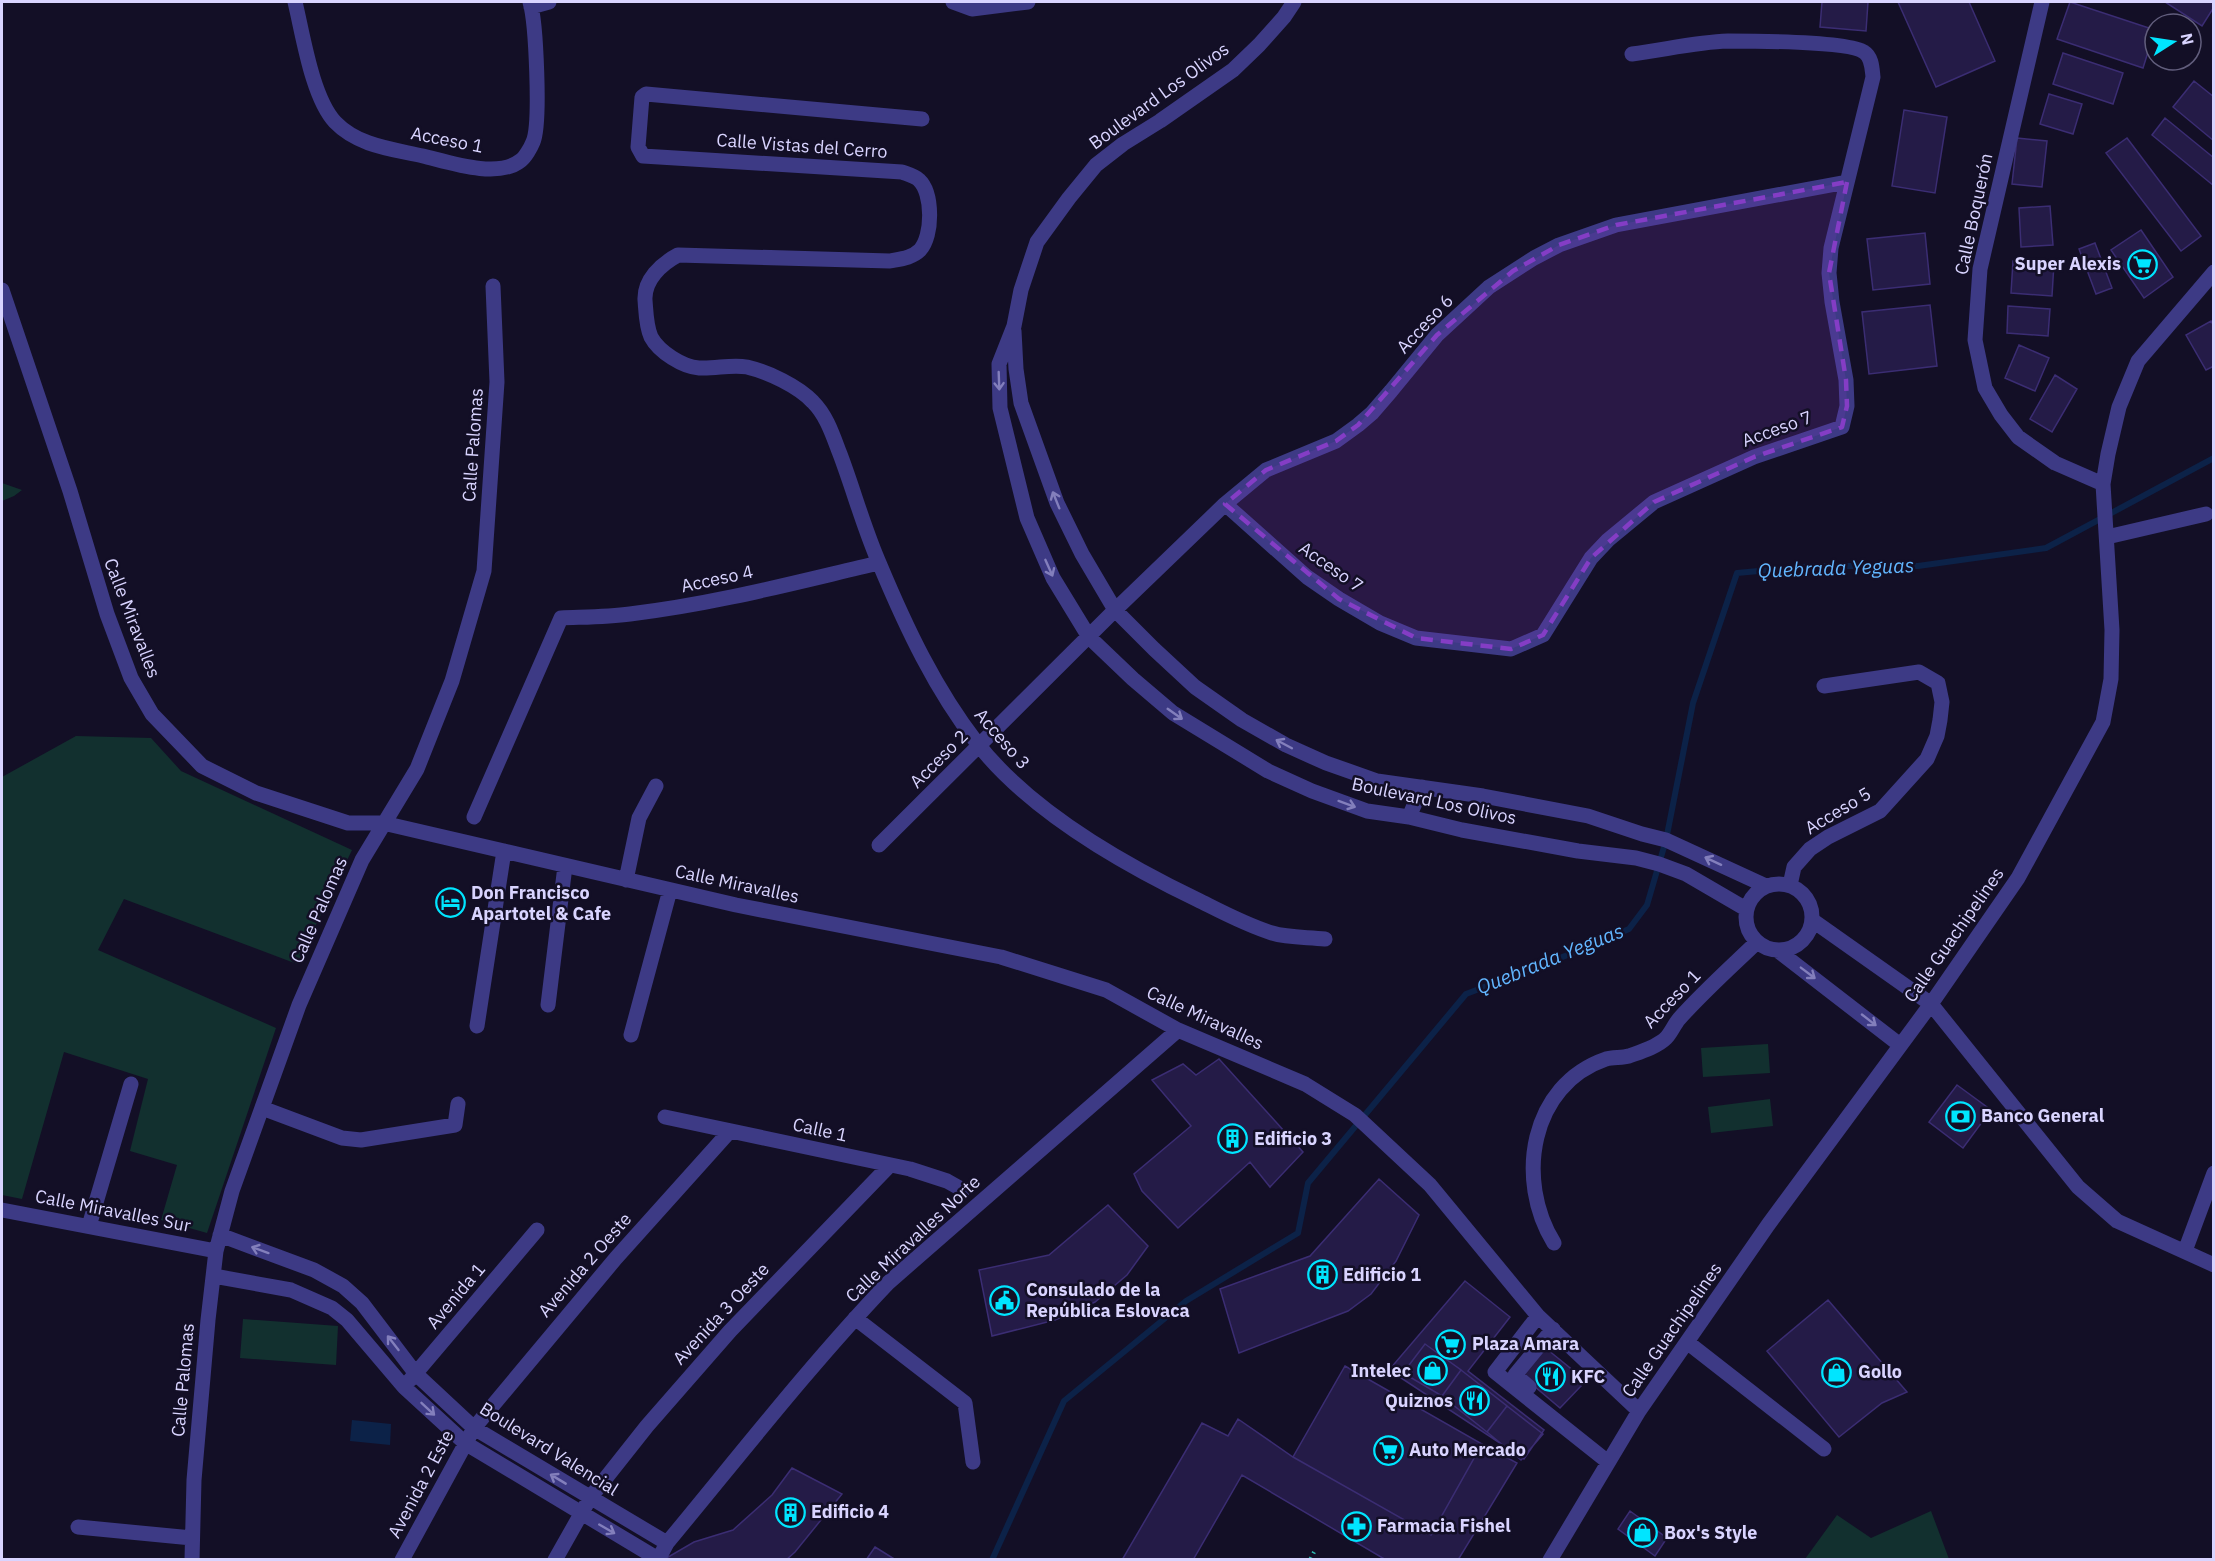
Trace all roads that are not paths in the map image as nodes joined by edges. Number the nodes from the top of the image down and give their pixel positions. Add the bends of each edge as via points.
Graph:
1 (294, 2) edge
2 (549, 2) edge
3 (953, 2) edge
4 (1028, 2) edge
5 (1294, 2) edge
6 (2042, 2) edge
7 (530, 4) edge
8 (1632, 54) dead end
9 (922, 119) dead end
10 (1847, 182) junction
11 (2214, 272) edge
12 (493, 286) dead end
13 (2, 290) edge
14 (1014, 326) junction
15 (813, 401) joint
16 (2103, 484) junction
17 (1226, 504) junction
18 (2206, 514) dead end
19 (2107, 533) junction
20 (879, 563) junction
21 (1115, 610) junction
22 (1102, 623) joint
23 (1089, 637) junction
24 (1824, 686) dead end
25 (979, 746) junction
26 (656, 786) dead end
27 (1422, 787) junction
28 (474, 817) dead end
29 (1409, 817) junction
30 (383, 823) junction
31 (879, 845) dead end
32 (504, 851) junction
33 (565, 866) junction
34 (627, 880) junction
35 (1790, 885) junction
36 (1766, 886) junction
37 (670, 890) junction
38 (1746, 909) junction
39 (1812, 920) junction
40 (1325, 939) dead end
41 (1756, 942) junction
42 (1778, 950) junction
43 (1930, 1004) junction
44 (548, 1005) dead end
45 (477, 1026) dead end
46 (1178, 1030) junction
47 (631, 1035) dead end
48 (1900, 1045) junction
49 (131, 1084) dead end
50 (458, 1104) dead end
51 (262, 1108) junction
52 (665, 1117) dead end
53 (730, 1131) junction
54 (890, 1165) junction
55 (2214, 1173) edge
56 (963, 1190) dead end
57 (2, 1210) edge
58 (89, 1226) junction
59 (537, 1230) dead end
60 (220, 1235) junction
61 (1554, 1243) dead end
62 (216, 1251) junction
63 (2185, 1251) junction
64 (2214, 1265) edge
65 (214, 1276) junction
66 (1538, 1316) junction
67 (855, 1318) junction
68 (1553, 1329) junction
69 (1687, 1342) junction
70 (416, 1374) junction
71 (404, 1386) junction
72 (1639, 1410) junction
73 (474, 1428) junction
74 (465, 1443) junction
75 (1824, 1449) dead end
76 (1610, 1459) junction
77 (973, 1462) dead end
78 (590, 1498) junction
79 (580, 1514) junction
80 (78, 1527) dead end
81 (192, 1538) junction
82 (667, 1543) junction
83 (658, 1559) edge
84 (192, 1560) edge
85 (402, 1560) edge
86 (555, 1560) edge
87 (1550, 1560) edge

1 - 7 street, Acceso 1 via 318,94 333,120 350,135 375,145 497,170 521,161 534,141 537,98
2 - 7 street
3 - 4 street via 972,9
5 - 14 street, Boulevard Los Olivos via 1259,45 1226,76 1096,165 1037,242
6 - 16 street, Calle Boquerón via 1980,269 1975,340 1985,388 2018,437 2055,463
8 - 10 street, Acceso 7 via 1726,41 1833,44 1866,53 1873,77
9 - 15 street, Calle Vistas del Cerro via 646,94 640,102 638,147 642,156 902,172 919,180 928,193 926,238 920,249 905,259 689,254 664,263 651,280 645,294 646,319 652,338 663,351 685,365 699,368 747,367 780,378
10 - 17 street, Acceso 6 via 1616,225 1559,245 1489,287 1437,335 1391,392 1358,425 1327,446 1266,470
10 - 17 street, Acceso 7 via 1829,273 1834,325 1846,380 1847,406 1842,427 1755,456 1654,502 1591,558 1543,635 1528,643 1511,649 1416,638 1380,623 1307,577
11 - 16 street, Calle Guachipelines via 2138,361 2119,406
12 - 30 street, Calle Palomas via 497,382 484,571 452,681 417,770
13 - 30 street, Calle Miravalles via 107,614 131,678 152,714 202,766 256,793 348,823
21 -> 14 street, Boulevard Los Olivos via 1057,503 1021,403
14 -> 23 street, Boulevard Los Olivos via 999,364 1000,408 1009,452 1027,518 1053,578
15 - 20 street, Acceso 3 via 828,424
16 - 19 street, Calle Guachipelines
17 - 21 street, Acceso 6
18 - 19 street
19 - 43 street, Calle Guachipelines via 2111,679 2103,722 2018,878
20 - 25 street, Acceso 3 via 915,644
20 - 28 street, Acceso 4 via 678,608 561,618
21 - 22 street, Acceso 6
27 -> 21 street, Boulevard Los Olivos via 1377,782 1268,735 1195,687
22 - 23 street, Acceso 2
23 - 25 street, Acceso 2
23 -> 29 street, Boulevard Los Olivos via 1173,713 1268,771 1367,811
24 - 35 street, Acceso 5 via 1919,672 1938,683 1938,728 1928,759 1892,800 1880,811 1810,849 1794,867
25 - 31 street, Acceso 2
25 - 40 street, Acceso 3 via 1015,785 1123,862 1239,920 1274,933
26 - 34 street via 639,818
27 - 29 street
36 -> 27 street, Boulevard Los Olivos via 1666,840 1588,816
29 - 38 street, Boulevard Los Olivos via 1659,864 1686,874
30 - 32 street, Calle Miravalles
30 - 51 street, Calle Palomas via 362,860 299,1005
32 - 33 street, Calle Miravalles
32 - 45 street
33 - 34 street, Calle Miravalles
33 - 44 street
34 - 37 street, Calle Miravalles
35 - 36 street
35 - 39 street via 1810,905
36 - 38 street via 1750,899
37 - 46 street, Calle Miravalles via 1001,957 1106,990
37 - 47 street
38 - 41 street via 1747,927
39 - 42 street via 1799,943
39 - 43 street
41 - 42 street
41 - 61 street, Acceso 1 via 1677,1020 1666,1038 1628,1056 1606,1059 1572,1076 1545,1110 1533,1158 1534,1185 1541,1217
42 -> 48 street
43 - 48 street, Calle Guachipelines
43 - 63 street via 2078,1187 2116,1221
46 - 66 street, Calle Miravalles via 1305,1084 1355,1114 1430,1185
46 - 67 street, Calle Miravalles Norte via 888,1283
48 - 69 street, Calle Guachipelines
49 - 58 street
50 - 51 street via 455,1125 361,1140 342,1138
51 - 60 street, Calle Palomas
52 - 53 street, Calle 1
53 - 54 street, Calle 1
53 - 73 street, Avenida 2 Oeste via 616,1258
54 - 56 street, Calle 1 via 928,1174
54 - 78 street, Avenida 3 Oeste via 730,1331
55 - 63 street
57 - 58 street, Calle Miravalles Sur
58 - 62 street, Calle Miravalles Sur
59 - 70 street, Avenida 1
60 - 62 street, Calle Palomas
70 -> 60 street, Boulevard Valencial via 362,1303 343,1286 314,1270
62 - 65 street, Calle Palomas
63 - 64 street
65 - 71 street, Boulevard Valencial via 291,1290 332,1308
65 - 81 street, Calle Palomas via 201,1386
66 - 68 street, Calle Miravalles
66 - 76 street via 1495,1372
67 - 77 street via 965,1403
67 - 82 street, Calle Miravalles Norte
68 - 72 street, Calle Miravalles
68 - 76 street via 1515,1376
69 - 72 street, Calle Guachipelines
69 - 75 street
70 - 71 street, Avenida 1
70 - 73 street, Boulevard Valencial
71 -> 74 street, Boulevard Valencial
72 - 76 street, Calle Guachipelines
73 - 74 street, Avenida 2 Este
78 -> 73 street, Boulevard Valencial
74 - 79 street, Boulevard Valencial
74 - 85 street, Avenida 2 Este
76 - 87 street, Calle Guachipelines
78 - 79 street, Avenida 3 Oeste
78 - 82 street, Boulevard Valencial
79 -> 83 street, Boulevard Valencial
79 - 86 street, Avenida 3 Oeste
80 - 81 street
81 - 84 street, Calle Palomas
82 - 83 street, Calle Miravalles Norte

